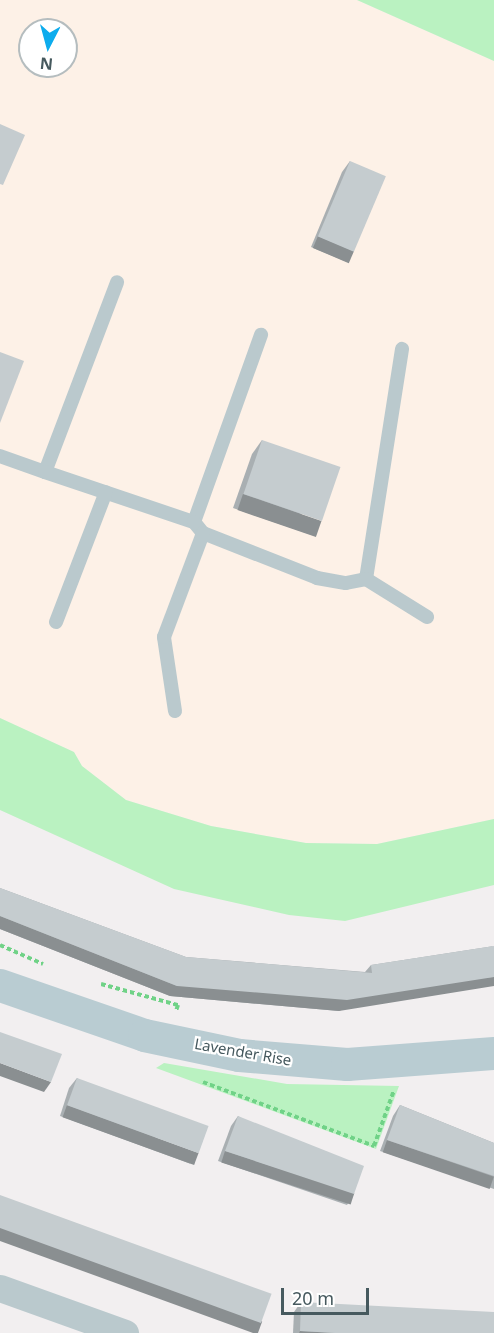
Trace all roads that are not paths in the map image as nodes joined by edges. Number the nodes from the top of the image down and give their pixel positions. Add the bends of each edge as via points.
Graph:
1 (117, 282) dead end
2 (261, 335) dead end
3 (402, 349) dead end
4 (0, 456) edge
5 (45, 472) junction
6 (106, 492) junction
7 (199, 527) junction
8 (366, 579) junction
9 (427, 617) dead end
10 (56, 622) dead end
11 (175, 711) dead end
12 (0, 985) edge
13 (491, 1056) edge
14 (0, 1288) edge
15 (125, 1333) edge

1 - 5 lane
2 - 7 lane
3 - 8 lane
4 - 5 lane
5 - 6 lane
6 - 7 lane
6 - 10 lane
7 - 8 lane via 317,578 346,583
7 - 11 lane via 164,637
8 - 9 lane
12 - 13 street, Lavender Rise via 144,1035 239,1054 403,1064
14 - 15 street

